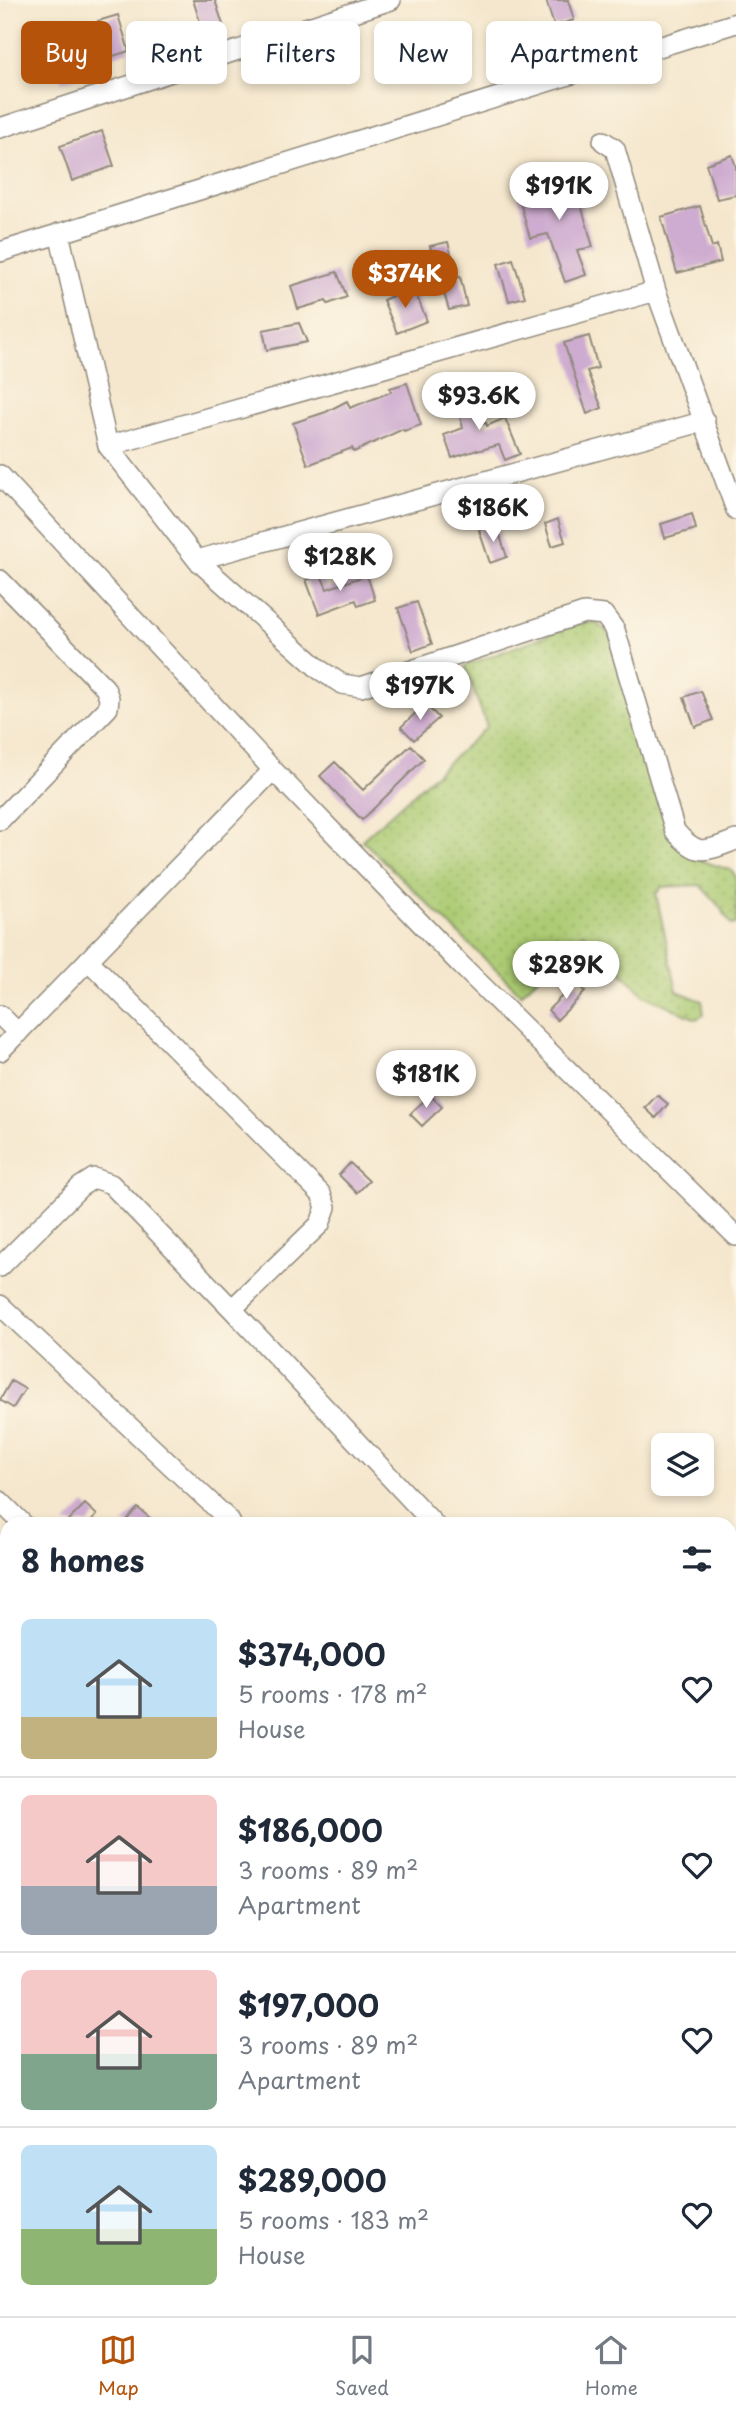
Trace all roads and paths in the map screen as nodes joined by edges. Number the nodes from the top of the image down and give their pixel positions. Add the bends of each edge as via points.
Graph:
1 (391, 0) edge
2 (736, 23) edge
3 (0, 128) edge
4 (603, 141) dead end
5 (60, 233) junction
6 (0, 252) edge
7 (656, 291) junction
8 (705, 421) junction
9 (108, 446) junction
10 (0, 475) edge
11 (736, 510) edge
12 (197, 559) junction
13 (0, 580) edge
14 (273, 770) junction
15 (4, 808) edge
16 (736, 840) edge
17 (88, 960) junction
18 (0, 1015) edge
19 (18, 1033) junction
20 (0, 1051) edge
21 (736, 1236) edge
22 (0, 1266) edge
23 (0, 1305) edge
24 (232, 1309) junction
25 (0, 1501) edge
26 (16, 1517) edge
27 (226, 1517) edge
28 (427, 1517) edge

1 - 3 street
2 - 5 street
4 - 7 street via 615,149
5 - 6 street
5 - 9 street
7 - 8 street
7 - 9 street
8 - 11 street
8 - 12 street
9 - 12 street
10 - 14 street
12 - 16 street via 320,670 342,684 361,687 584,613 604,615 615,629 675,831 687,846 706,851
13 - 15 street via 105,688 109,698 108,708
14 - 17 street
14 - 21 street via 460,964
17 - 19 street
17 - 24 street via 321,1194 326,1207 320,1224
18 - 19 street
19 - 20 street
22 - 24 street via 80,1186 94,1178 111,1184
23 - 27 street
24 - 28 street
25 - 26 street

